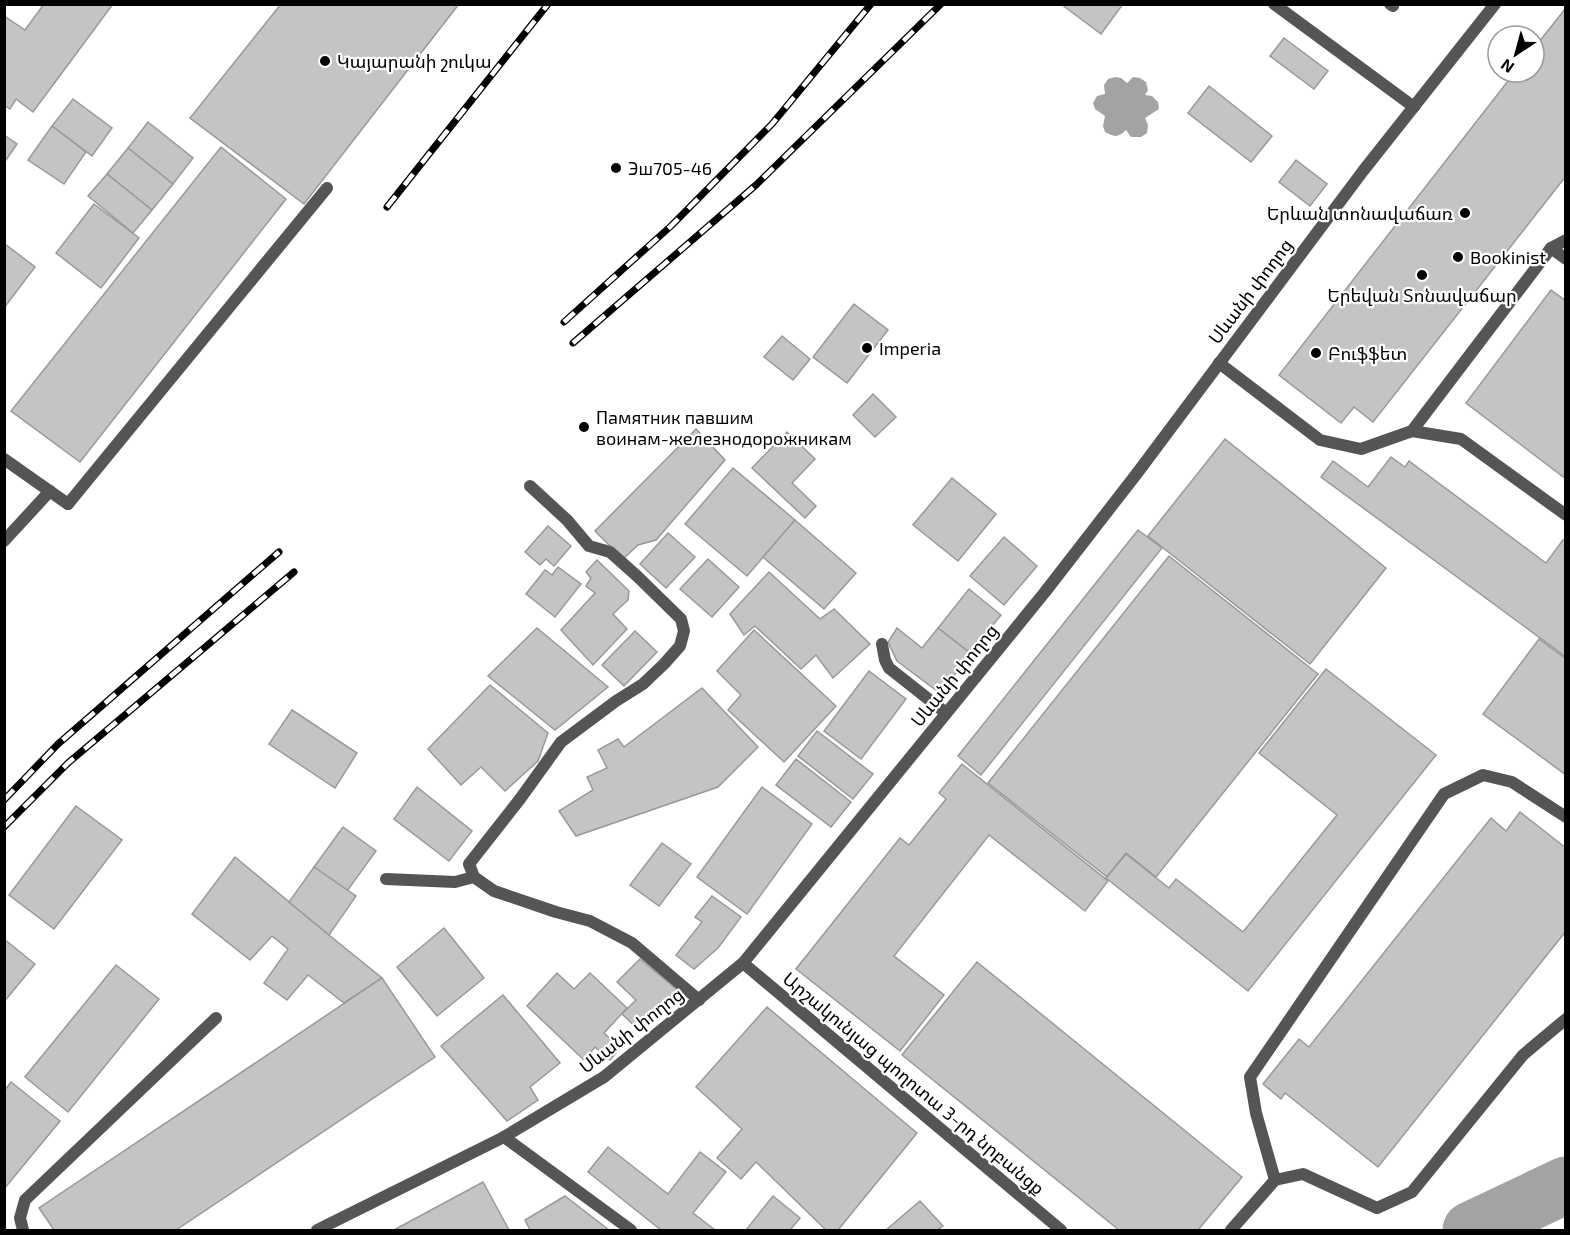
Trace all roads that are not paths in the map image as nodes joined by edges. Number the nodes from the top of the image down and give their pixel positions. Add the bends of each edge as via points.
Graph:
1 (1274, 4) edge
2 (1494, 4) edge
3 (1414, 107) junction
4 (327, 188) dead end
5 (1566, 240) edge
6 (1551, 248) junction
7 (1566, 259) edge
8 (1219, 363) junction
9 (1412, 431) junction
10 (4, 459) edge
11 (530, 486) dead end
12 (50, 491) junction
13 (1566, 515) edge
14 (4, 541) edge
15 (882, 644) dead end
16 (946, 713) junction
17 (1566, 817) edge
18 (474, 877) junction
19 (386, 879) dead end
20 (743, 963) junction
21 (699, 1000) junction
22 (216, 1018) dead end
23 (1566, 1019) edge
24 (504, 1137) junction
25 (1275, 1180) junction
26 (24, 1230) edge
27 (316, 1230) edge
28 (631, 1230) edge
29 (1061, 1230) edge
30 (1231, 1230) edge

1 - 3 street
2 - 3 street, Սևանի փողոց
3 - 8 street, Սևանի փողոց
4 - 12 street via 68,504
5 - 6 street
6 - 7 street
6 - 9 street
8 - 9 street via 1320,440 1361,449
8 - 16 street, Սևանի փողոց via 1046,592
9 - 13 street via 1461,439
10 - 12 street
11 - 18 street via 589,546 610,552 637,576 681,619 684,631 680,646 643,684 561,742 469,864
12 - 14 street
15 - 16 street via 889,668
16 - 20 street, Սևանի փողոց
17 - 25 street via 1512,782 1483,775 1444,794 1250,1077
18 - 19 street via 454,882
18 - 21 street via 494,891 590,921 632,943
20 - 21 street, Սևանի փողոց
20 - 29 street, Արշակունյաց պողոտա 3-րդ նրբանցք
21 - 24 street, Սևանի փողոց via 604,1077
22 - 26 street via 25,1200 20,1218
23 - 25 street via 1523,1055 1412,1192 1377,1208 1303,1174
24 - 27 street, Սևանի փողոց
24 - 28 street
25 - 30 street

